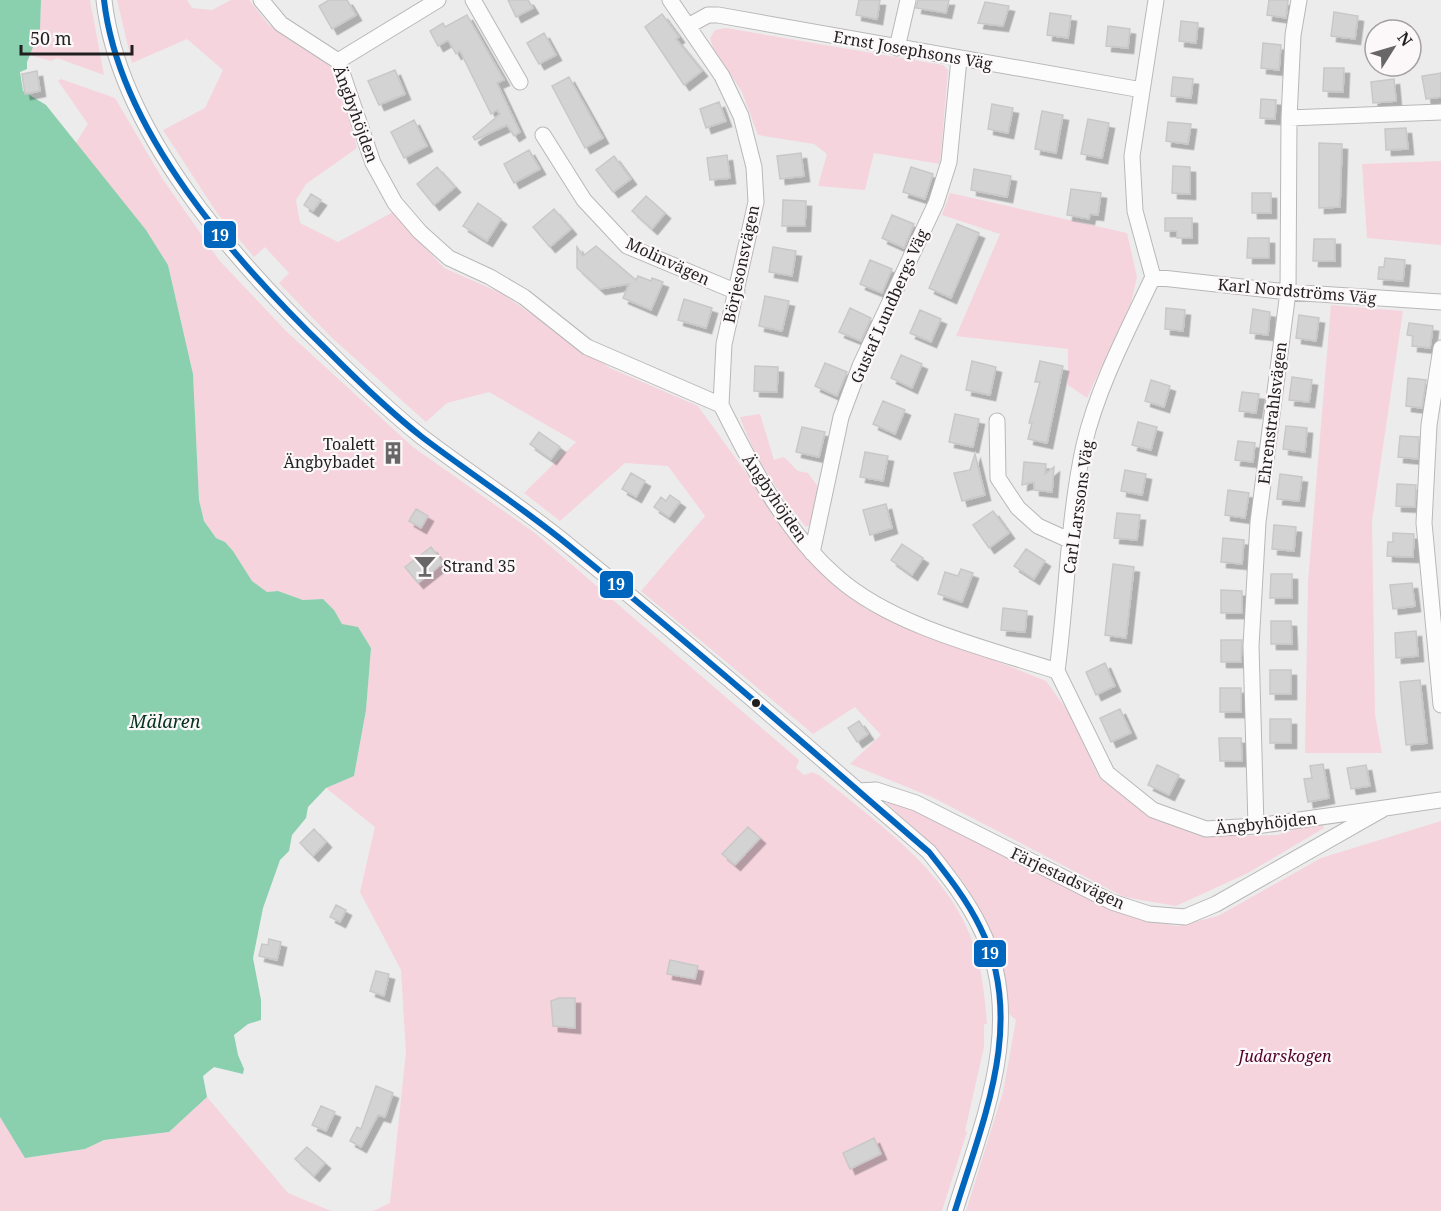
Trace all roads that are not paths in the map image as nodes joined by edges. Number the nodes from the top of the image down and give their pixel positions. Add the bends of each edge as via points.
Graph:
1 (104, 0) edge
2 (261, 0) edge
3 (438, 0) edge
4 (473, 0) edge
5 (670, 0) edge
6 (908, 0) edge
7 (1156, 0) edge
8 (1299, 0) edge
9 (688, 26) junction
10 (897, 48) junction
11 (960, 59) junction
12 (338, 61) junction
13 (520, 82) dead end
14 (1142, 90) junction
15 (1441, 112) edge
16 (1289, 118) junction
17 (543, 135) dead end
18 (1153, 277) junction
19 (737, 292) junction
20 (1288, 292) junction
21 (1441, 302) edge
22 (1441, 348) edge
23 (721, 405) junction
24 (998, 422) dead end
25 (1071, 541) junction
26 (812, 553) junction
27 (1057, 671) junction
28 (1441, 705) edge
29 (858, 791) junction
30 (1441, 800) edge
31 (1385, 808) junction
32 (1256, 826) junction
33 (954, 1211) edge

1 - 29 street via 114,54 129,94 203,213 278,303 421,436 574,549
2 - 12 street, Ängbyhöjden via 280,24
3 - 12 street
4 - 13 street
5 - 9 street, Börjesonsvägen
6 - 10 street
7 - 14 street
8 - 16 street, Ehrenstrahlsvägen via 1293,35
9 - 10 street, Ernst Josephsons Väg via 708,15 718,15
9 - 19 street, Börjesonsvägen via 722,76 736,106 754,167 756,202
10 - 11 street, Ernst Josephsons Väg
11 - 14 street, Ernst Josephsons Väg
11 - 26 street, Gustaf Lundbergs Väg via 949,162 936,203 841,417
12 - 23 street, Ängbyhöjden via 378,173 395,203 448,258 524,297 587,347
14 - 18 street via 1132,156 1135,211
15 - 16 street
16 - 20 street, Ehrenstrahlsvägen
17 - 19 street, Molinvägen via 584,200 627,246
18 - 20 street, Karl Nordströms Väg
18 - 25 street, Carl Larssons Väg via 1102,386 1084,446
19 - 23 street, Börjesonsvägen via 724,344
20 - 21 street, Karl Nordströms Väg
20 - 32 street, Ehrenstrahlsvägen via 1258,522 1251,634
22 - 28 street via 1429,425 1424,524
23 - 26 street, Ängbyhöjden via 753,470
24 - 25 street via 998,478 1018,508 1038,526
25 - 27 street, Carl Larssons Väg
26 - 27 street, Ängbyhöjden via 838,579 887,608 943,634
27 - 32 street, Ängbyhöjden via 1107,773 1153,810 1206,829
29 - 31 street, Färjestadsvägen via 876,790 916,803 1112,902 1149,914 1185,917 1216,904
29 - 33 street via 929,852 981,928 994,964 1002,1019 998,1065
30 - 31 street, Färjestadsvägen
31 - 32 street, Ängbyhöjden

